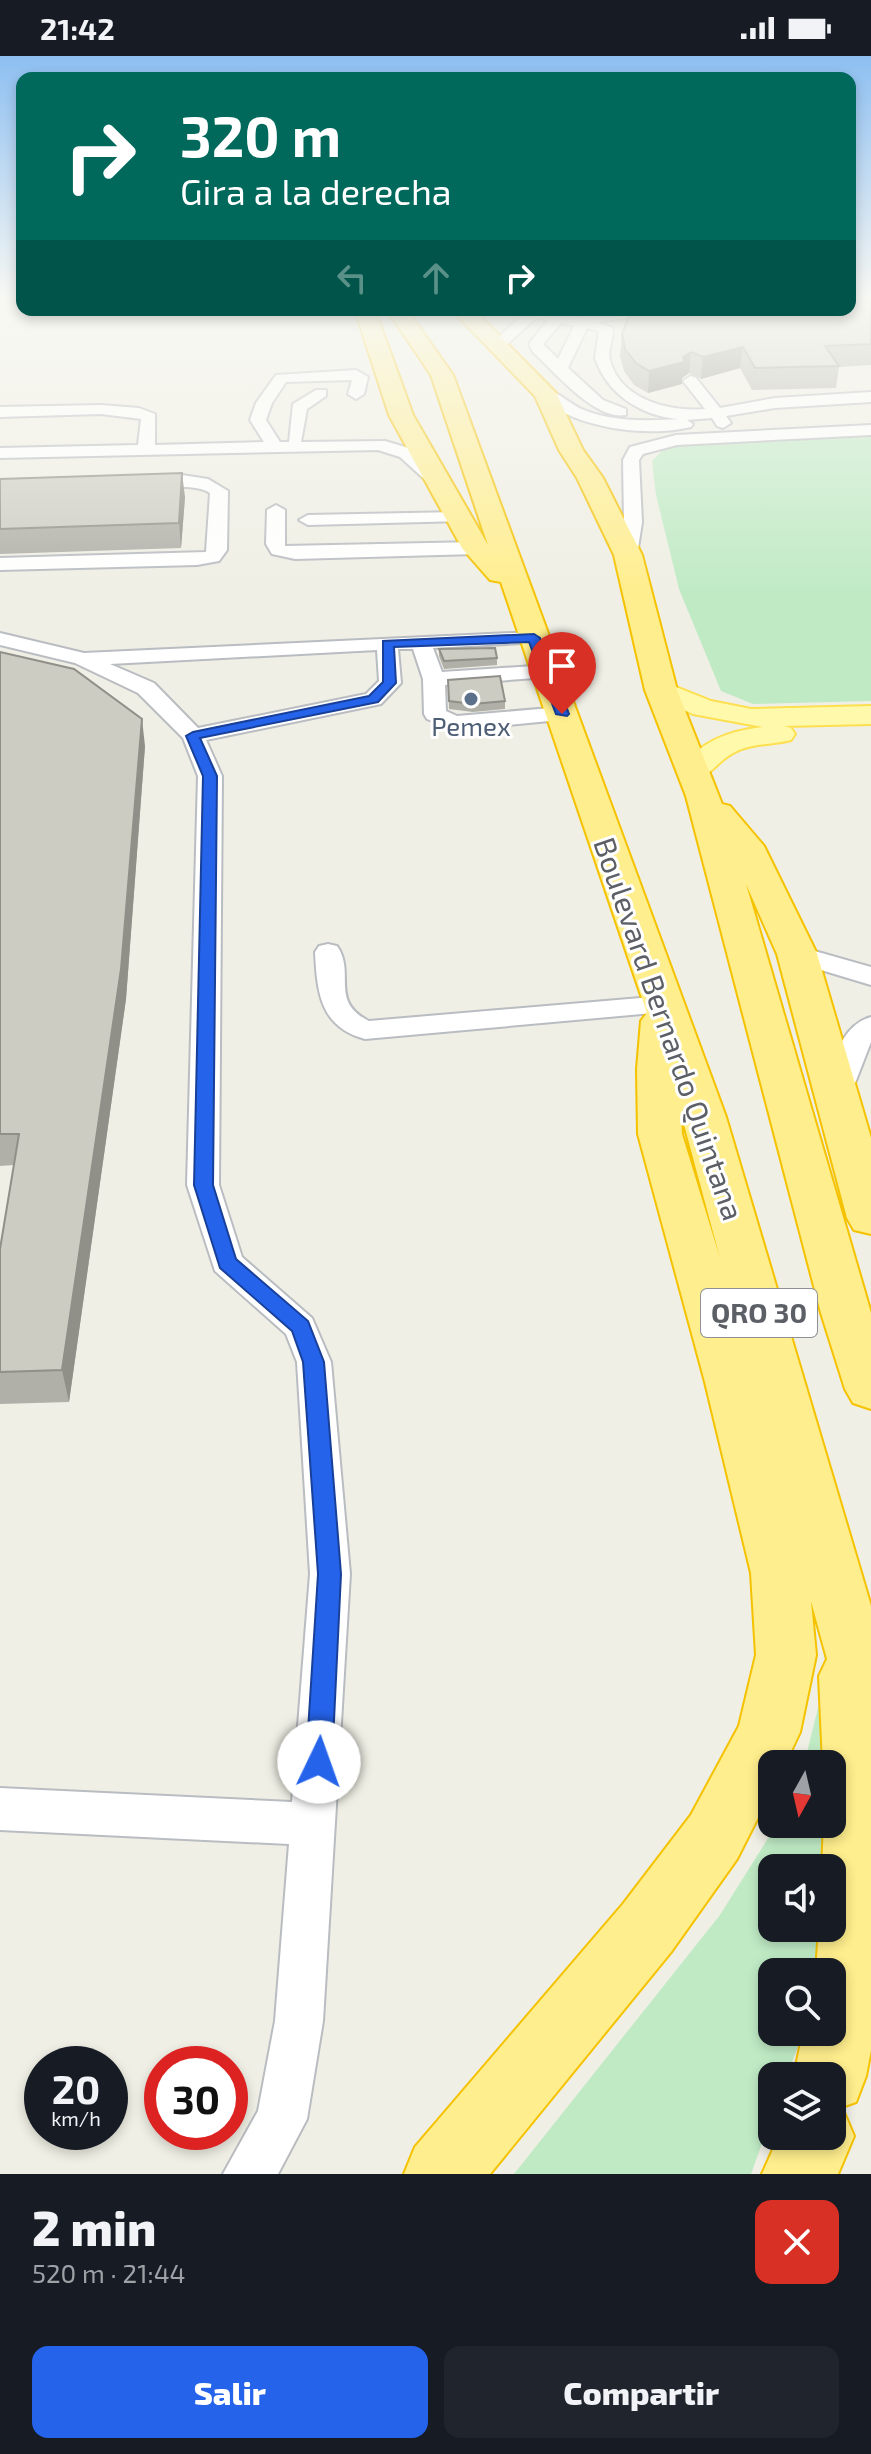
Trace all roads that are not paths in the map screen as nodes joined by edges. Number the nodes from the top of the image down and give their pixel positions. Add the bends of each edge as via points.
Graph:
1 (371, 398) edge
2 (266, 399) edge
3 (364, 399) edge
4 (372, 399) edge
5 (451, 399) edge
6 (548, 399) edge
7 (552, 399) edge
8 (592, 399) edge
9 (636, 399) edge
10 (705, 399) edge
11 (842, 399) edge
12 (524, 405) dead end
13 (652, 410) junction
14 (0, 412) edge
15 (871, 417) edge
16 (719, 418) junction
17 (871, 430) edge
18 (441, 436) dead end
19 (295, 439) junction
20 (274, 443) junction
21 (0, 444) edge
22 (146, 445) junction
23 (571, 450) junction
24 (0, 453) edge
25 (439, 483) junction
26 (122, 484) edge
27 (486, 493) junction
28 (276, 510) dead end
29 (458, 517) junction
30 (308, 520) dead end
31 (476, 548) junction
32 (628, 555) junction
33 (0, 564) edge
34 (523, 600) junction
35 (534, 638) junction
36 (0, 639) edge
37 (421, 642) junction
38 (387, 644) junction
39 (82, 659) junction
40 (548, 671) junction
41 (434, 679) junction
42 (661, 690) junction
43 (562, 714) junction
44 (871, 715) edge
45 (871, 732) edge
46 (193, 736) junction
47 (698, 784) junction
48 (328, 952) dead end
49 (797, 954) junction
50 (871, 977) edge
51 (664, 1004) junction
52 (871, 1026) edge
53 (835, 1096) junction
54 (871, 1218) edge
55 (871, 1389) edge
56 (846, 1625) junction
57 (871, 1710) edge
58 (0, 1809) edge
59 (315, 1824) junction
60 (833, 2062) edge
61 (811, 2150) edge
62 (249, 2174) edge
63 (442, 2174) edge
64 (800, 2174) edge

1 - 19 street via 368,436
2 - 20 street via 258,420
3 - 19 street via 299,407
4 - 25 highway
5 - 27 highway, Boulevard Bernardo Quintana / QRO 30
6 - 23 highway, QRO 30
7 - 16 street via 607,422 646,425
8 - 13 street via 636,415
9 - 13 street
10 - 16 street
11 - 16 street via 775,403
12 - 23 highway, QRO 30
13 - 16 street
14 - 22 street via 143,413 149,417
15 - 16 street
17 - 32 street via 676,440 636,451 631,460
18 - 27 highway, Boulevard Bernardo Quintana / QRO 30
19 - 20 street
20 - 22 street
20 - 25 street via 392,447
21 - 22 street
22 - 24 street
23 - 32 highway, QRO 30
25 - 29 highway
26 - 33 street via 211,484 219,491 218,550 212,557 197,559
27 - 34 highway, Boulevard Bernardo Quintana / QRO 30
28 - 31 street via 279,550
29 - 30 street
29 - 31 highway
31 - 34 highway
32 - 42 highway, QRO 30
34 - 35 highway, Boulevard Bernardo Quintana / QRO 30
35 - 37 street
35 - 40 highway, Boulevard Bernardo Quintana / QRO 30
36 - 39 street
37 - 38 street
37 - 41 street
38 - 39 street
38 - 46 street via 390,683 373,699
39 - 46 street via 146,688
40 - 41 street
40 - 43 highway, Boulevard Bernardo Quintana / QRO 30
41 - 43 street via 435,714 454,723
42 - 44 main road via 736,716
42 - 47 highway, QRO 30
43 - 51 highway, Boulevard Bernardo Quintana / QRO 30
45 - 47 main road via 748,737 709,752
46 - 59 street via 210,776 203,1185 227,1263 300,1327 314,1362 330,1574
47 - 49 highway via 746,846
47 - 55 highway, QRO 30
48 - 51 street via 334,1007 346,1022 365,1030
49 - 50 street
49 - 53 highway
51 - 56 highway, Boulevard Bernardo Quintana / QRO 30 via 704,1117
51 - 63 highway via 660,1134 780,1573 786,1655 769,1732 714,1837 647,1928
52 - 53 street via 857,1040
53 - 54 highway
56 - 57 highway, Boulevard Bernardo Quintana / QRO 30
56 - 60 highway via 857,1812 852,1966
58 - 59 street
59 - 62 street via 299,2021 282,2119
61 - 64 highway

